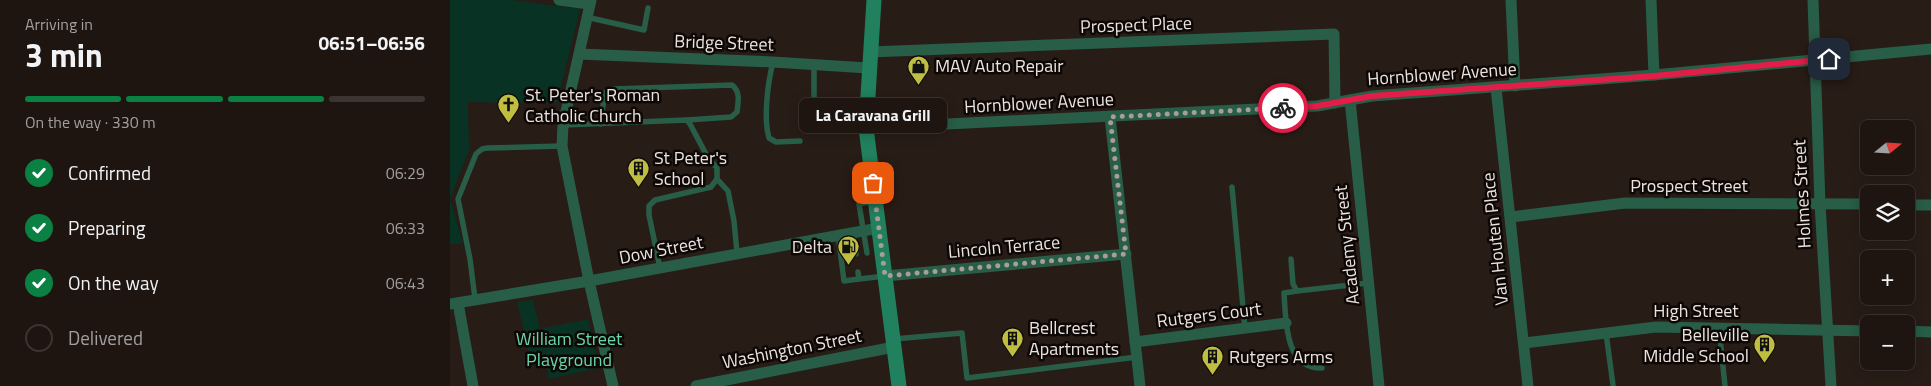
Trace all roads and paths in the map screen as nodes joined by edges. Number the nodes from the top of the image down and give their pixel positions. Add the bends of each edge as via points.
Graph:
1 (559, 0) edge
2 (874, 0) edge
3 (1511, 0) edge
4 (1651, 0) edge
5 (1813, 0) edge
6 (590, 2) edge
7 (648, 8) dead end
8 (586, 17) junction
9 (1931, 49) edge
10 (870, 52) junction
11 (579, 54) junction
12 (1815, 60) junction
13 (773, 62) junction
14 (814, 65) junction
15 (868, 68) junction
16 (1654, 76) junction
17 (1515, 86) junction
18 (1496, 88) junction
19 (1350, 100) junction
20 (1335, 103) junction
21 (1110, 117) junction
22 (687, 120) junction
23 (866, 123) junction
24 (601, 124) junction
25 (563, 125) junction
26 (800, 141) dead end
27 (562, 146) junction
28 (717, 179) junction
29 (1232, 187) dead end
30 (1820, 204) junction
31 (1860, 204) edge
32 (1915, 205) edge
33 (1931, 205) edge
34 (1511, 217) junction
35 (865, 230) junction
36 (838, 234) junction
37 (737, 253) junction
38 (867, 253) dead end
39 (856, 254) dead end
40 (1126, 254) junction
41 (1291, 259) dead end
42 (660, 268) junction
43 (870, 270) dead end
44 (878, 276) junction
45 (589, 281) junction
46 (1368, 283) junction
47 (1297, 291) junction
48 (476, 299) junction
49 (454, 303) edge
50 (1286, 323) junction
51 (1719, 328) junction
52 (1246, 329) junction
53 (1827, 330) junction
54 (1860, 331) edge
55 (1915, 331) edge
56 (1931, 332) edge
57 (1606, 333) junction
58 (1135, 342) junction
59 (894, 343) junction
60 (1524, 343) junction
61 (1137, 357) junction
62 (1322, 368) dead end
63 (1613, 385) edge
64 (473, 386) edge
65 (613, 386) edge
66 (696, 386) edge
67 (899, 386) edge
68 (1140, 386) edge
69 (1379, 386) edge
70 (1528, 386) edge
71 (1725, 386) edge
72 (1831, 386) edge

1 - 6 street
2 - 10 main road
3 - 17 street
4 - 16 street
5 - 12 street, Holmes Street
6 - 8 street
7 - 8 lane via 644,30
8 - 11 street
9 - 12 street, Hornblower Avenue
10 - 15 main road
10 - 20 street, Prospect Place via 1334,34
11 - 13 street, Bridge Street
11 - 25 street
12 - 16 street, Hornblower Avenue
12 - 30 street, Holmes Street
13 - 14 street, Bridge Street
13 - 26 lane via 768,83 766,130 769,138 776,142
14 - 15 street, Bridge Street
14 - 23 lane via 814,106 817,112 821,116
15 - 23 main road
16 - 17 street, Hornblower Avenue
17 - 18 street, Hornblower Avenue
18 - 19 street, Hornblower Avenue
18 - 34 street, Van Houten Place
19 - 20 street, Hornblower Avenue
19 - 46 street, Academy Street
20 - 21 street, Hornblower Avenue
21 - 23 street, Hornblower Avenue
21 - 40 street
22 - 24 lane
22 - 24 lane via 731,117 737,112 736,89 732,86 613,89 604,96
22 - 28 lane via 717,168
23 - 35 main road via 875,201
24 - 25 lane
25 - 27 street
27 - 45 street
27 - 48 lane via 487,148 476,154 457,204
28 - 37 lane via 728,191
28 - 42 lane via 711,187 655,200 649,206
29 - 52 lane
30 - 31 street, Prospect Street
30 - 34 street, Prospect Street via 1625,203
30 - 53 street, Holmes Street
32 - 33 street
34 - 60 street, Van Houten Place
35 - 36 street, Dow Street
35 - 38 lane
35 - 39 lane
35 - 44 main road
36 - 37 street, Dow Street
36 - 44 lane via 844,281 859,276
37 - 42 street, Dow Street
40 - 44 street, Lincoln Terrace
40 - 58 street
41 - 47 lane via 1292,284
42 - 45 street, Dow Street
43 - 44 lane
44 - 59 main road
45 - 48 street, Dow Street
45 - 65 street
46 - 47 lane
46 - 69 street, Academy Street
47 - 50 lane via 1284,293
48 - 49 street, Dow Street
49 - 64 street
50 - 52 street, Rutgers Court
50 - 62 lane via 1288,342 1298,357 1306,365
51 - 53 street, High Street
51 - 57 street, High Street via 1656,327
51 - 71 lane
52 - 58 street, Rutgers Court
53 - 54 street, High Street
53 - 72 street, Holmes Street
55 - 56 street
57 - 60 street, High Street
57 - 63 lane
58 - 61 street
59 - 61 lane via 962,333 967,378
59 - 66 street, Washington Street
59 - 67 main road
60 - 70 street, Van Houten Place
61 - 68 street

